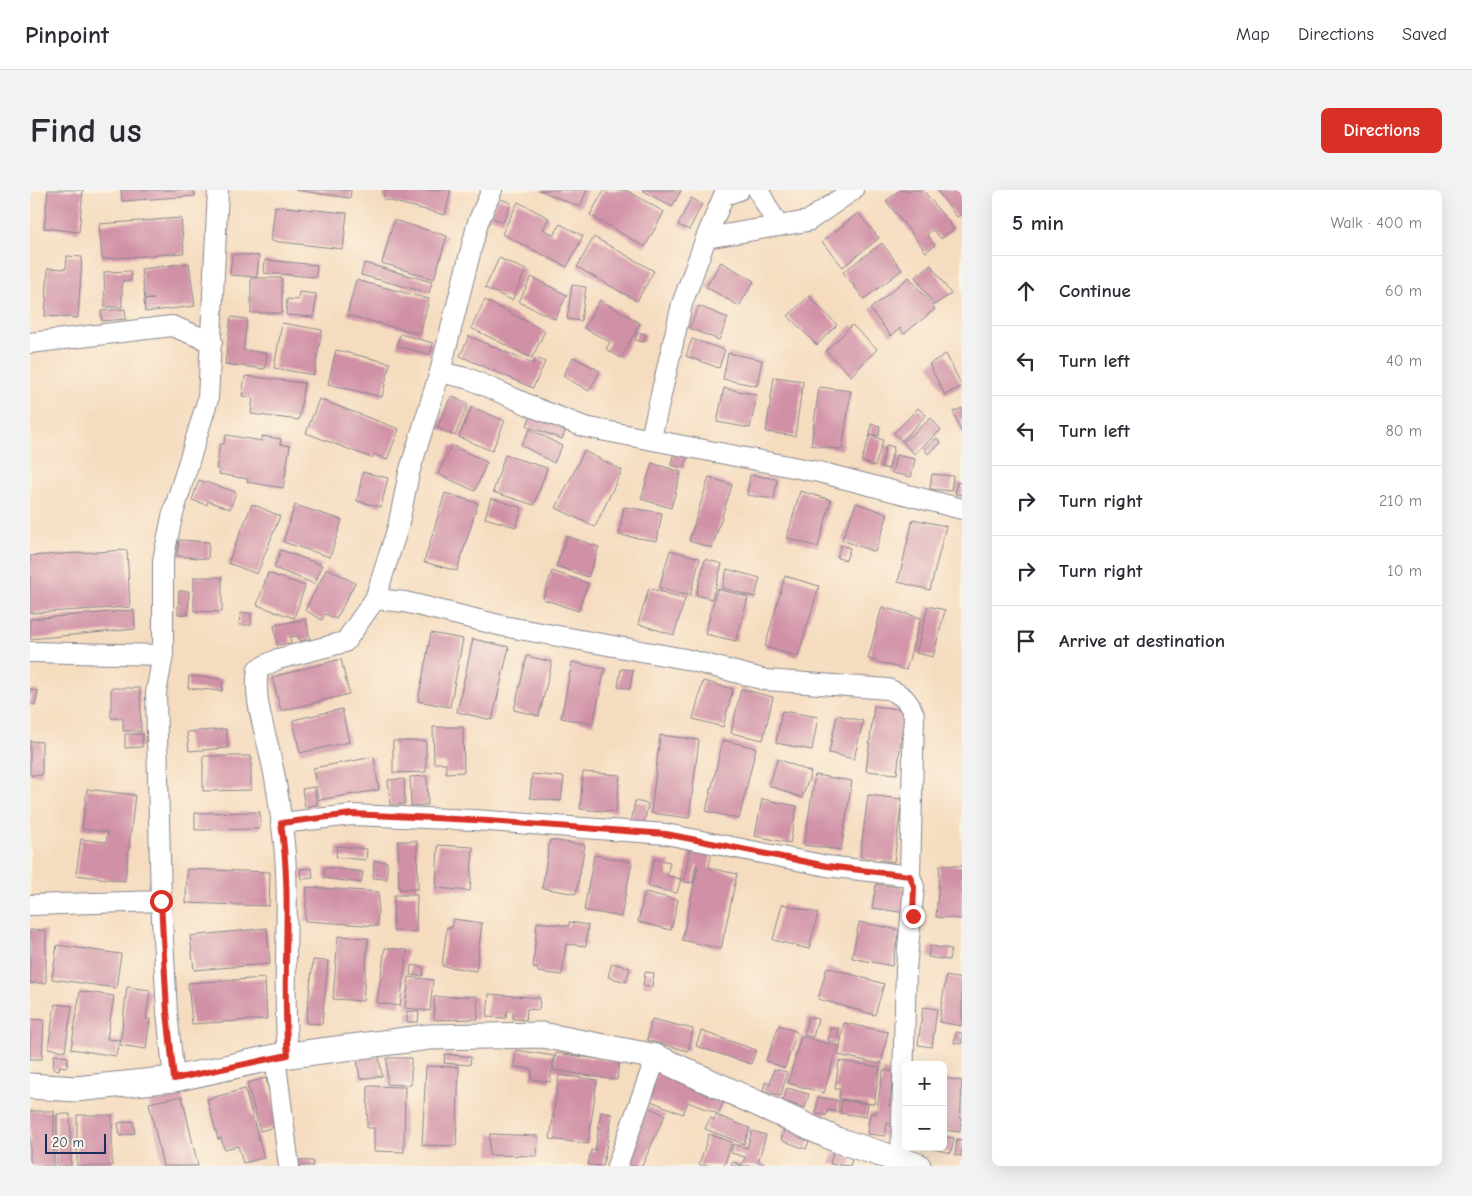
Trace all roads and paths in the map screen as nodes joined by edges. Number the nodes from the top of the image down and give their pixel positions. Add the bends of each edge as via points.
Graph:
1 (218, 190) edge
2 (492, 190) edge
3 (739, 190) edge
4 (758, 190) edge
5 (853, 190) edge
6 (778, 226) junction
7 (706, 238) junction
8 (212, 342) junction
9 (30, 343) edge
10 (440, 372) junction
11 (651, 438) junction
12 (962, 509) edge
13 (375, 599) junction
14 (30, 652) edge
15 (163, 655) junction
16 (281, 823) junction
17 (910, 876) junction
18 (161, 901) junction
19 (30, 905) edge
20 (282, 1056) junction
21 (656, 1058) junction
22 (174, 1079) junction
23 (30, 1086) edge
24 (909, 1163) edge
25 (289, 1166) edge
26 (617, 1166) edge

1 - 8 street
2 - 10 street via 478,222
3 - 7 street via 724,195
4 - 6 street
5 - 6 street via 808,221
6 - 7 street
7 - 11 street via 682,304
8 - 9 street via 172,326
8 - 15 street via 208,399 172,517 163,560
10 - 11 street via 470,379 585,427
10 - 13 street
11 - 12 street via 819,472
13 - 16 street via 344,642 278,659 258,669 259,708 272,759
13 - 17 street via 405,602 503,626 685,659 766,680 888,688 902,695 914,715
14 - 15 street
15 - 18 street via 156,693
16 - 17 street via 352,814 666,834 827,866
16 - 20 street via 288,937 286,1032
17 - 24 street via 914,887 906,968
18 - 19 street
18 - 22 street
20 - 21 street via 429,1037 542,1035
20 - 22 street
20 - 25 street
21 - 24 street via 836,1140
21 - 26 street
22 - 23 street via 76,1089

